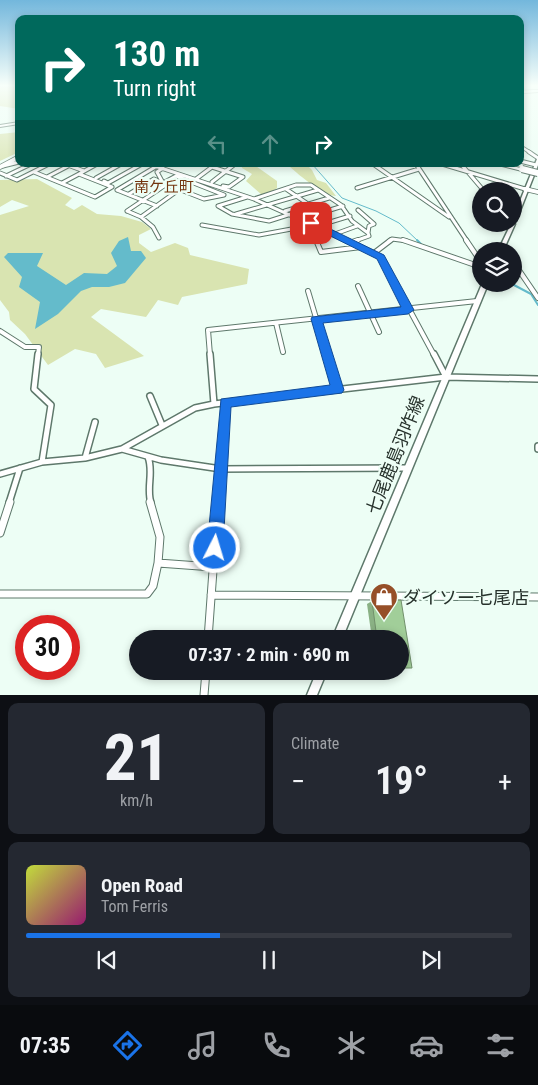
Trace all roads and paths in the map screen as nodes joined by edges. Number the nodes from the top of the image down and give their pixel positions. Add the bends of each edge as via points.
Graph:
1 (15, 124) edge
2 (0, 126) edge
3 (524, 150) edge
4 (15, 159) edge
5 (524, 161) edge
6 (537, 161) edge
7 (15, 163) edge
8 (1, 167) edge
9 (25, 167) edge
10 (43, 167) edge
11 (66, 167) edge
12 (75, 167) edge
13 (91, 167) edge
14 (116, 167) edge
15 (137, 167) edge
16 (155, 167) edge
17 (160, 167) edge
18 (212, 167) joint
19 (232, 167) edge
20 (377, 167) edge
21 (453, 167) edge
22 (464, 167) edge
23 (512, 167) edge
24 (164, 168) junction
25 (419, 169) joint
26 (84, 171) junction
27 (226, 171) junction
28 (467, 171) junction
29 (34, 172) junction
30 (0, 173) edge
31 (538, 173) edge
32 (79, 174) junction
33 (6, 176) junction
34 (159, 176) junction
35 (47, 177) junction
36 (392, 177) junction
37 (197, 178) junction
38 (154, 179) junction
39 (212, 182) junction
40 (476, 182) edge
41 (62, 183) junction
42 (165, 183) junction
43 (356, 188) dead end
44 (286, 189) junction
45 (525, 189) junction
46 (180, 190) junction
47 (318, 190) junction
48 (538, 192) edge
49 (129, 194) junction
50 (296, 196) junction
51 (522, 197) edge
52 (247, 198) junction
53 (329, 198) junction
54 (254, 199) junction
55 (143, 200) junction
56 (267, 204) junction
57 (308, 204) junction
58 (157, 206) junction
59 (343, 206) junction
60 (358, 210) dead end
61 (284, 212) junction
62 (291, 214) junction
63 (233, 215) junction
64 (141, 216) junction
65 (350, 216) junction
66 (301, 219) junction
67 (452, 219) junction
68 (202, 225) dead end
69 (316, 226) junction
70 (357, 226) junction
71 (368, 233) junction
72 (334, 234) junction
73 (315, 236) dead end
74 (159, 238) dead end
75 (352, 242) junction
76 (362, 247) junction
77 (472, 249) edge
78 (374, 252) junction
79 (472, 264) edge
80 (522, 275) edge
81 (358, 286) dead end
82 (308, 291) dead end
83 (481, 292) edge
84 (538, 298) edge
85 (477, 301) junction
86 (408, 310) junction
87 (370, 314) junction
88 (316, 319) junction
89 (276, 323) junction
90 (0, 331) edge
91 (379, 332) dead end
92 (283, 352) dead end
93 (446, 377) junction
94 (538, 379) edge
95 (338, 390) junction
96 (150, 396) dead end
97 (225, 402) junction
98 (214, 404) junction
99 (94, 422) dead end
100 (162, 425) junction
101 (122, 449) junction
102 (148, 456) junction
103 (85, 458) junction
104 (42, 462) junction
105 (20, 468) junction
106 (408, 468) junction
107 (221, 469) junction
108 (0, 474) edge
109 (0, 533) edge
110 (158, 563) junction
111 (213, 567) junction
112 (0, 594) edge
113 (211, 595) junction
114 (357, 596) junction
115 (538, 597) edge
116 (209, 630) edge
117 (341, 630) edge
118 (205, 680) edge
119 (318, 680) edge
120 (204, 695) edge
121 (312, 695) edge

1 - 2 highway
3 - 6 street
4 - 8 street
5 - 6 street
6 - 45 main road
7 - 8 street
9 - 33 street
10 - 29 street
11 - 35 street
12 - 26 street
13 - 26 street
14 - 15 street via 96,178 108,183
16 - 49 street via 117,190
17 - 24 street
18 - 27 street
18 - 37 street
19 - 27 street
20 - 36 street
21 - 28 street
22 - 28 street
23 - 31 highway, bridge
24 - 34 street via 157,172
24 - 37 street
25 - 36 street
25 - 67 street
26 - 32 street
27 - 39 street
27 - 39 street via 243,176 229,188
28 - 40 street
28 - 45 street
29 - 33 street via 17,180
29 - 35 street
30 - 33 street
32 - 41 street
32 - 41 street via 112,187 95,197
34 - 38 street
34 - 42 street
35 - 41 street
36 - 43 street
36 - 67 street
37 - 39 street
37 - 52 street
38 - 42 street
38 - 49 street
42 - 46 street
42 - 46 street via 176,176 224,195 204,199
42 - 55 street
44 - 47 street via 307,184
44 - 50 street
44 - 54 street
45 - 48 street
45 - 51 main road
46 - 58 street
47 - 50 street
47 - 53 street
49 - 55 street
50 - 56 street
50 - 57 street
52 - 54 street
52 - 63 street via 218,206
53 - 57 street
53 - 59 street
54 - 56 street
55 - 58 street
55 - 64 street via 127,211
56 - 61 street
56 - 63 street
57 - 61 street
58 - 64 street
59 - 65 street
59 - 66 street
60 - 71 street via 374,224 369,226
61 - 62 street
62 - 63 street via 269,221
62 - 66 street
64 - 74 street via 154,227
65 - 69 street
65 - 70 street
66 - 69 street
67 - 77 street
68 - 69 street via 259,235
69 - 72 street
70 - 71 street
70 - 72 street
71 - 75 street via 369,236
72 - 75 street
73 - 76 street via 321,252
75 - 76 street
76 - 78 street
78 - 79 street via 392,239 418,243
78 - 86 street via 381,257
80 - 84 street
81 - 87 street
82 - 88 street
83 - 85 main road, 七尾鹿島羽咋線
85 - 86 street
85 - 93 main road, 七尾鹿島羽咋線
86 - 87 street
86 - 93 street
87 - 88 street
87 - 91 street
88 - 89 street
88 - 95 street
89 - 92 street
89 - 98 street via 208,330
90 - 104 street via 25,347 39,347 34,389 51,405
93 - 94 street
93 - 95 street
93 - 106 main road, 七尾鹿島羽咋線
95 - 97 street
96 - 100 street
97 - 98 street
97 - 107 street
98 - 100 street via 195,408
99 - 103 street
100 - 101 street
101 - 102 street
101 - 103 street
102 - 107 street
102 - 110 street via 151,465 148,494 160,537
103 - 104 street
104 - 105 street
105 - 108 street
105 - 109 street
106 - 107 street
106 - 114 main road, 七尾鹿島羽咋線
107 - 111 street
110 - 111 street
110 - 112 street via 153,586 147,594
111 - 113 street
113 - 114 street
113 - 116 street
114 - 115 street
114 - 117 main road, 七尾鹿島羽咋線
118 - 120 street
119 - 121 main road

